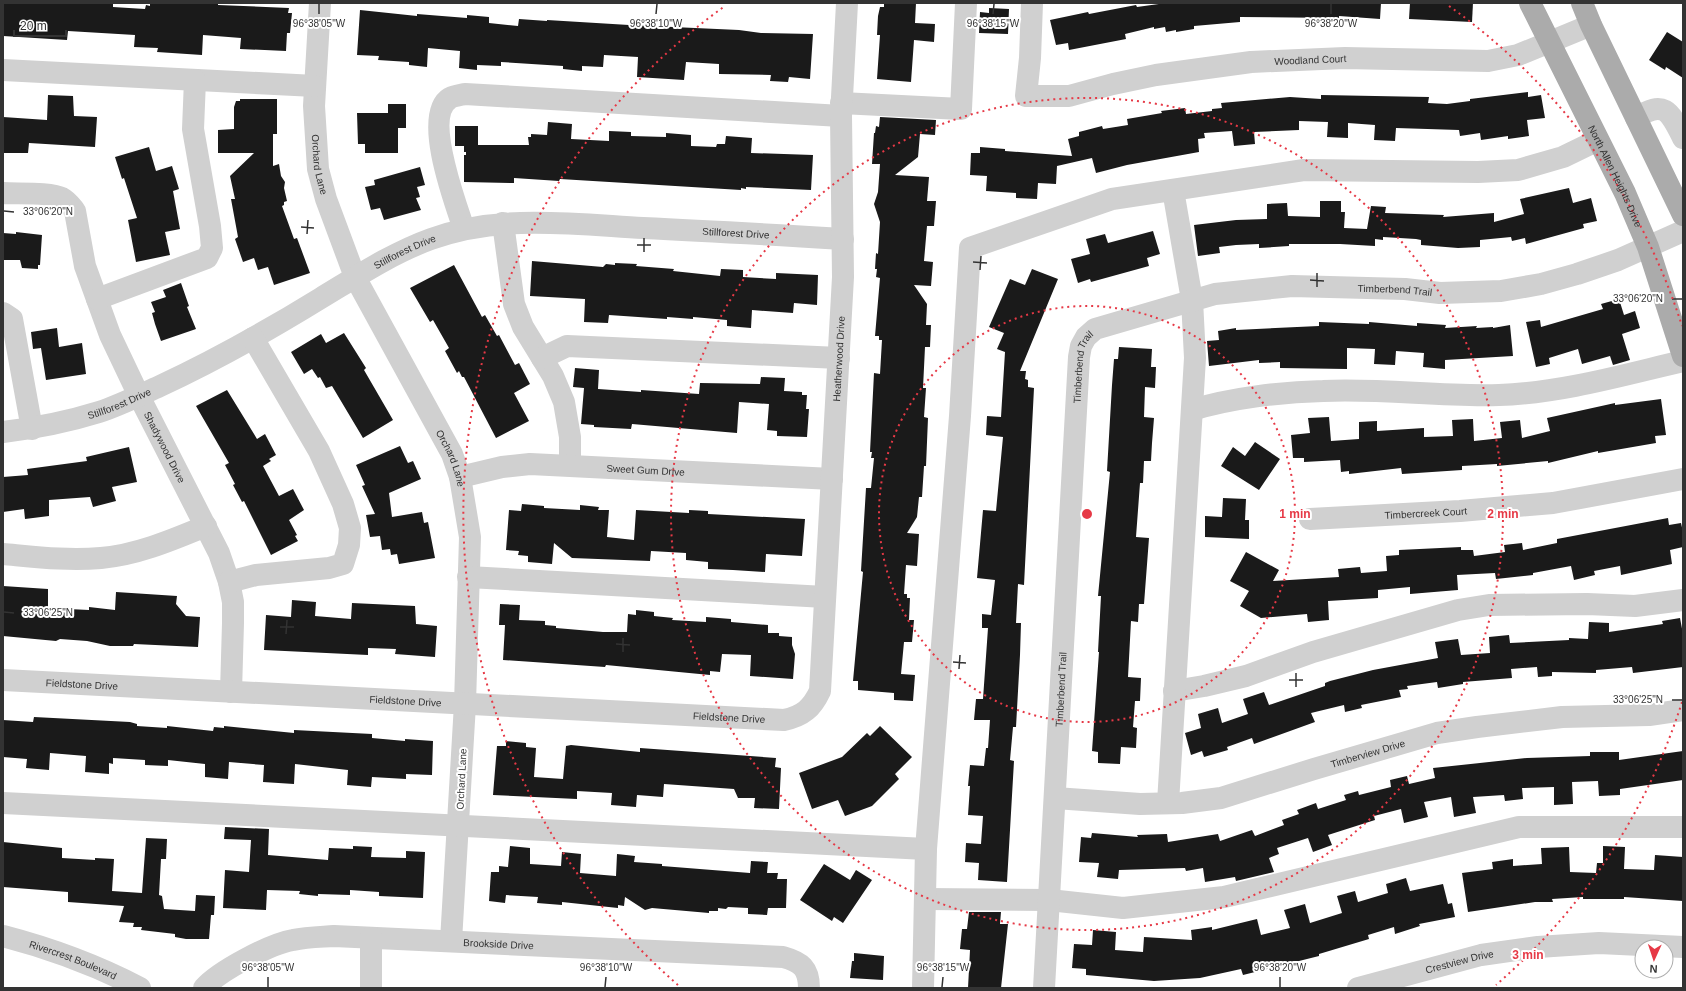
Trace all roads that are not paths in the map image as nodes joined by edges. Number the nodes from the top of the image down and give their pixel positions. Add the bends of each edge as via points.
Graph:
1 (320, 3) edge
2 (847, 3) edge
3 (966, 3) edge
4 (1032, 3) edge
5 (1530, 3) edge
6 (1582, 3) edge
7 (1591, 25) junction
8 (1550, 43) junction
9 (3, 70) edge
10 (195, 80) junction
11 (315, 86) junction
12 (841, 110) junction
13 (1636, 118) junction
14 (1683, 138) edge
15 (1598, 140) junction
16 (1173, 190) junction
17 (3, 193) edge
18 (1683, 216) edge
19 (504, 223) junction
20 (464, 229) junction
21 (1683, 231) edge
22 (844, 238) junction
23 (1648, 247) junction
24 (355, 277) junction
25 (97, 299) junction
26 (1192, 300) junction
27 (3, 313) edge
28 (253, 338) junction
29 (1683, 356) edge
30 (542, 358) junction
31 (839, 358) junction
32 (1683, 361) edge
33 (139, 396) junction
34 (1192, 410) junction
35 (32, 429) junction
36 (3, 432) edge
37 (570, 466) junction
38 (460, 477) junction
39 (832, 479) junction
40 (1683, 479) edge
41 (1310, 519) dead end
42 (206, 526) junction
43 (3, 554) edge
44 (468, 577) junction
45 (229, 582) junction
46 (825, 598) junction
47 (1683, 600) edge
48 (3, 680) edge
49 (1174, 691) junction
50 (231, 692) junction
51 (465, 704) junction
52 (1683, 710) edge
53 (807, 711) joint
54 (1055, 798) junction
55 (3, 803) edge
56 (1168, 803) junction
57 (458, 826) junction
58 (1683, 827) edge
59 (926, 849) junction
60 (925, 899) junction
61 (1049, 900) junction
62 (3, 936) edge
63 (371, 938) junction
64 (451, 941) junction
65 (1683, 947) edge
66 (130, 986) edge
67 (204, 988) edge
68 (371, 988) edge
69 (809, 988) edge
70 (923, 988) edge
71 (1044, 988) edge
72 (1358, 988) edge

1 - 11 street, Orchard Lane
2 - 12 street, Heatherwood Drive
3 - 12 street via 961,109
4 - 8 street, Woodland Court via 1026,96 1069,96 1156,75 1251,62 1345,58 1488,61 1518,55
5 - 8 main road, North Allen Heights Drive
6 - 7 main road
7 - 8 street, Woodland Court
7 - 13 main road
8 - 15 main road, North Allen Heights Drive
9 - 10 street
10 - 11 street
10 - 25 street via 193,129 210,226 212,248 208,258
11 - 24 street, Orchard Lane via 318,169 328,206
12 - 20 street via 473,94 450,99 442,109 438,134 448,183
12 - 22 street, Heatherwood Drive via 841,199
13 - 14 street via 1654,108 1666,111 1671,115
13 - 18 main road
15 - 16 street via 1563,157 1518,170 1304,170
15 - 23 main road, North Allen Heights Drive via 1625,193
16 - 26 street
16 - 59 street via 1112,200 970,248 960,416
17 - 25 street, Shadywood Drive via 54,195 70,203 75,211 85,266
19 - 20 street, Stillforest Drive
19 - 22 street, Stillforest Drive via 551,223
19 - 30 street via 514,304 523,327
20 - 24 street, Stillforest Drive via 430,239
21 - 23 street, Timberbend Trail
22 - 31 street, Heatherwood Drive
23 - 26 street, Timberbend Trail via 1577,274 1501,291 1440,293 1405,289 1292,286 1215,294
23 - 29 main road, North Allen Heights Drive
24 - 28 street, Stillforest Drive
24 - 38 street, Orchard Lane via 430,412 452,454
25 - 33 street, Shadywood Drive via 110,335
26 - 34 street via 1195,358
26 - 54 street, Timberbend Trail via 1096,329 1086,337 1081,346
27 - 35 street via 12,319
28 - 33 street, Stillforest Drive
28 - 45 street via 319,451 344,504 350,528 349,545 343,564 329,568 256,575
30 - 31 street via 567,346
30 - 37 street via 564,402 570,437
31 - 39 street, Heatherwood Drive
32 - 34 street via 1603,380 1499,395 1323,391 1221,401
33 - 35 street, Stillforest Drive via 102,411
33 - 42 street, Shadywood Drive
34 - 49 street
35 - 36 street, Stillforest Drive
37 - 38 street, Sweet Gum Drive via 530,464 502,467
37 - 39 street, Sweet Gum Drive
38 - 44 street, Orchard Lane via 470,537
39 - 46 street, Heatherwood Drive
40 - 41 street, Timbercreek Court via 1553,503
42 - 43 street via 162,544 102,558 71,559
42 - 45 street, Shadywood Drive
44 - 46 street
44 - 51 street, Orchard Lane
45 - 50 street, Shadywood Drive via 233,602
46 - 53 street, Heatherwood Drive via 820,691
47 - 49 street via 1635,606 1489,605 1458,610 1314,652 1246,676
48 - 50 street, Fieldstone Drive
49 - 56 street
50 - 51 street, Fieldstone Drive
51 - 53 street, Fieldstone Drive via 784,720 796,718
51 - 57 street, Orchard Lane
52 - 56 street, Timberview Drive via 1649,715 1562,717 1436,733 1221,798
54 - 56 street, Timberview Drive via 1140,804
54 - 61 street, Timberbend Trail
55 - 57 street
57 - 59 street
57 - 64 street, Orchard Lane
58 - 61 street via 1519,827 1224,897 1123,908
59 - 60 street
60 - 61 street
60 - 70 street
61 - 71 street, Timberbend Trail
62 - 66 street, Rivercrest Boulevard via 79,959
63 - 64 street, Brookside Drive
63 - 67 street, Brookside Drive via 334,936 292,940 260,952
63 - 68 street
64 - 69 street, Brookside Drive via 783,957 796,960 804,967 809,978
65 - 72 street, Crestview Drive via 1599,943 1538,947 1481,955

